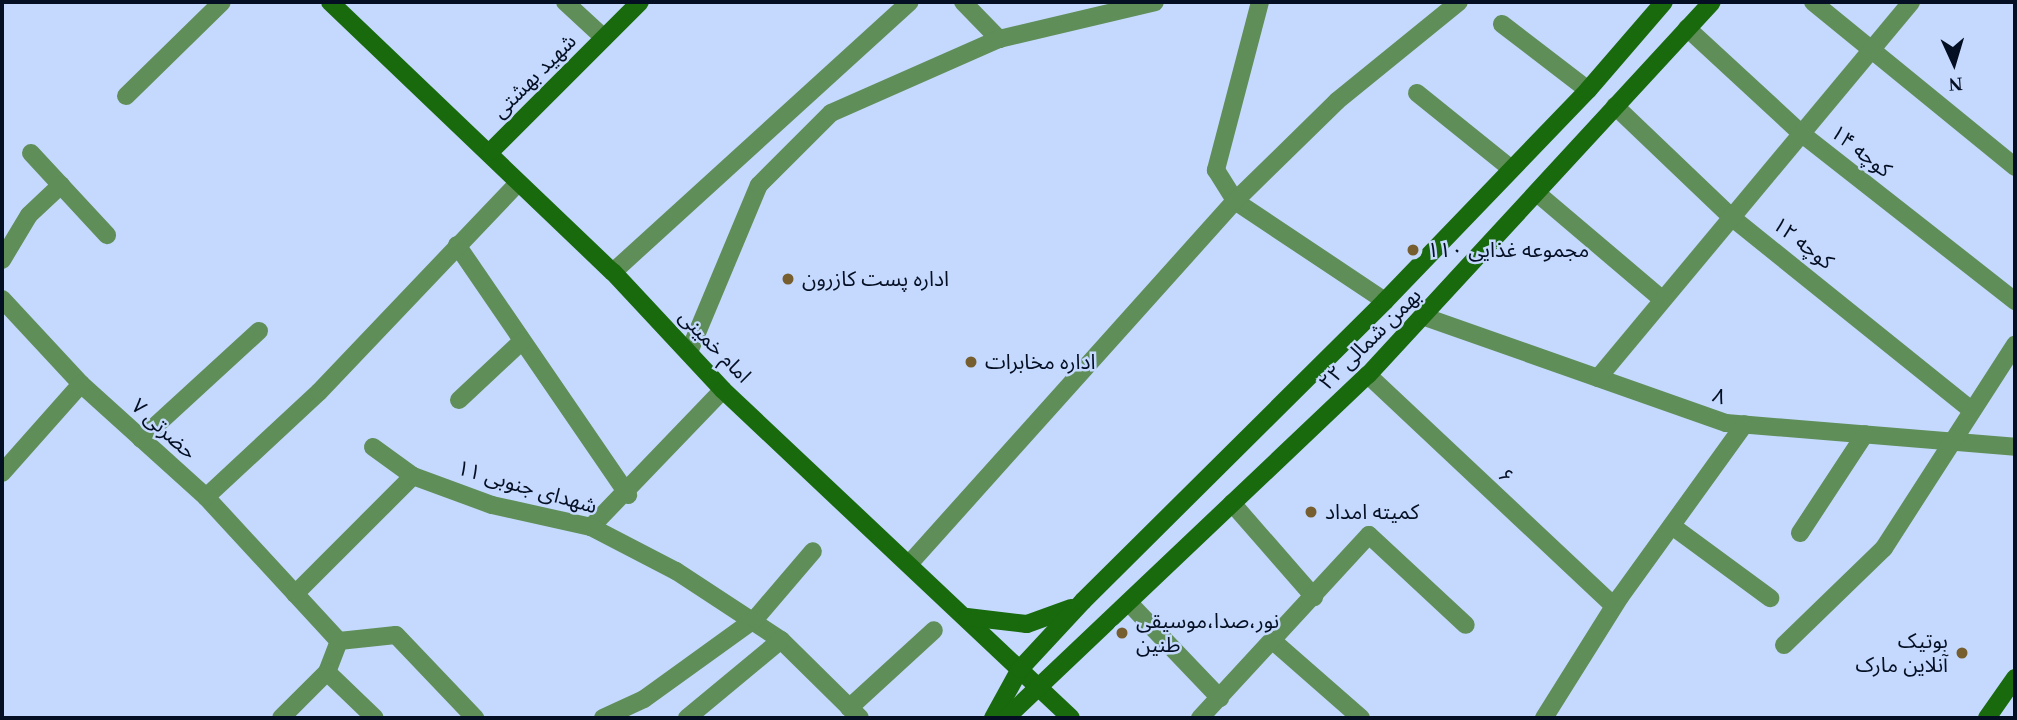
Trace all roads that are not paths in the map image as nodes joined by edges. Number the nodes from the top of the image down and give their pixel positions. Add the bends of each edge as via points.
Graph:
1 (222, 2) edge
2 (330, 2) edge
3 (565, 2) edge
4 (640, 2) edge
5 (963, 2) edge
6 (1154, 2) edge
7 (1261, 2) edge
8 (1459, 2) edge
9 (1712, 2) edge
10 (1813, 2) edge
11 (1911, 2) edge
12 (903, 4) edge
13 (1657, 4) edge
14 (1101, 8) edge
15 (1502, 24) dead end
16 (1687, 28) junction
17 (604, 38) junction
18 (999, 39) junction
19 (1871, 51) junction
20 (1588, 90) junction
21 (1417, 93) dead end
22 (126, 96) dead end
23 (1615, 106) junction
24 (1802, 135) junction
25 (490, 152) junction
26 (31, 153) dead end
27 (1509, 167) junction
28 (2015, 167) edge
29 (517, 184) junction
30 (61, 185) junction
31 (1538, 194) junction
32 (1235, 201) junction
33 (1730, 216) junction
34 (107, 235) dead end
35 (457, 245) junction
36 (2, 260) edge
37 (612, 272) junction
38 (2, 299) edge
39 (1662, 299) junction
40 (2015, 300) edge
41 (1385, 301) junction
42 (1425, 317) junction
43 (259, 331) dead end
44 (522, 341) junction
45 (2015, 345) edge
46 (689, 352) junction
47 (1368, 375) junction
48 (1598, 378) junction
49 (81, 384) junction
50 (723, 390) junction
51 (459, 400) dead end
52 (1970, 409) junction
53 (1745, 424) junction
54 (1865, 434) junction
55 (141, 439) junction
56 (1948, 440) junction
57 (373, 447) dead end
58 (2015, 447) edge
59 (2, 473) edge
60 (413, 476) junction
61 (628, 495) junction
62 (206, 497) junction
63 (1232, 503) junction
64 (1672, 526) junction
65 (591, 527) junction
66 (1800, 533) dead end
67 (813, 551) dead end
68 (910, 563) junction
69 (295, 594) junction
70 (1314, 597) junction
71 (1770, 598) dead end
72 (1083, 601) junction
73 (1131, 605) junction
74 (1614, 606) junction
75 (966, 617) junction
76 (754, 619) junction
77 (1466, 625) dead end
78 (934, 630) dead end
79 (781, 640) junction
80 (339, 641) junction
81 (1273, 641) junction
82 (1784, 645) dead end
83 (1020, 669) junction
84 (327, 672) junction
85 (2015, 678) edge
86 (1040, 689) junction
87 (1220, 698) junction
88 (854, 713) edge
89 (281, 718) edge
90 (375, 718) edge
91 (475, 718) edge
92 (604, 718) edge
93 (687, 718) edge
94 (993, 718) edge
95 (1006, 718) edge
96 (1071, 718) edge
97 (1200, 718) edge
98 (1361, 718) edge
99 (1544, 718) edge
100 (1987, 718) edge

1 - 22 street
2 - 25 main road, امام خمینی
3 - 17 street
4 - 17 main road, شهید بهشتی
5 - 18 street
6 - 14 street
7 - 32 street via 1216,170
8 - 32 street via 1337,101
9 - 16 main road, ۲۲ بهمن شمالی
10 - 19 street
11 - 19 street
12 - 37 street
13 - 20 main road, ۲۲ بهمن شمالی
14 - 18 street
15 - 20 street
16 - 23 main road, ۲۲ بهمن شمالی
16 - 24 street, کوچه ۱۴
17 - 25 main road, شهید بهشتی
18 - 46 street via 831,113 759,185
19 - 24 street
19 - 28 street
20 - 27 main road, ۲۲ بهمن شمالی
21 - 27 street
23 - 31 main road, ۲۲ بهمن شمالی
23 - 33 street, کوچه ۱۲
24 - 33 street
24 - 40 street, کوچه ۱۴
25 - 29 main road, امام خمینی
26 - 30 street
27 - 41 main road, ۲۲ بهمن شمالی
29 - 35 street
29 - 37 main road, امام خمینی
30 - 34 street
30 - 36 street via 29,215
31 - 39 street
31 - 42 main road, ۲۲ بهمن شمالی
32 - 41 street
32 - 68 street
33 - 39 street
33 - 52 street, کوچه ۱۲
35 - 44 street
35 - 62 street via 319,392
37 - 46 main road, امام خمینی
38 - 49 street, حضرتی ۷
39 - 48 street
41 - 72 main road, ۲۲ بهمن شمالی
42 - 47 main road, ۲۲ بهمن شمالی
42 - 48 street, ۸
43 - 55 street
44 - 51 street
44 - 61 street
45 - 52 street
46 - 50 main road, امام خمینی
47 - 63 main road, ۲۲ بهمن شمالی
47 - 74 street, ۶
48 - 53 street, ۸
49 - 55 street, حضرتی ۷
49 - 59 street
50 - 61 street
50 - 68 main road, امام خمینی
52 - 56 street
53 - 54 street, ۸
53 - 64 street
54 - 56 street, ۸
54 - 66 street
55 - 62 street, حضرتی ۷
56 - 58 street, ۸
56 - 82 street via 1884,548
57 - 60 street, ۱۱ شهدای جنوبی
60 - 65 street, ۱۱ شهدای جنوبی via 492,505
60 - 69 street
61 - 65 street
62 - 69 street, حضرتی ۷
63 - 70 street
63 - 73 main road, ۲۲ بهمن شمالی
64 - 71 street
64 - 74 street
65 - 76 street, ۱۱ شهدای جنوبی
67 - 76 street
68 - 75 main road, امام خمینی
69 - 80 street, حضرتی ۷
70 - 77 street via 1369,535
70 - 81 street
72 - 75 main road via 1027,624
72 - 83 main road, ۲۲ بهمن شمالی
73 - 86 main road, ۲۲ بهمن شمالی
73 - 87 street
74 - 99 street
75 - 83 main road, امام خمینی
76 - 79 street, ۱۱ شهدای جنوبی
76 - 92 street via 643,699
78 - 88 street
79 - 88 street, ۱۱ شهدای جنوبی
79 - 93 street
80 - 84 street
80 - 91 street via 396,635
81 - 87 street
81 - 98 street
83 - 86 main road, امام خمینی
83 - 94 main road, ۲۲ بهمن شمالی
84 - 89 street
84 - 90 street
85 - 100 main road
86 - 95 main road, ۲۲ بهمن شمالی
86 - 96 main road, امام خمینی
87 - 97 street

